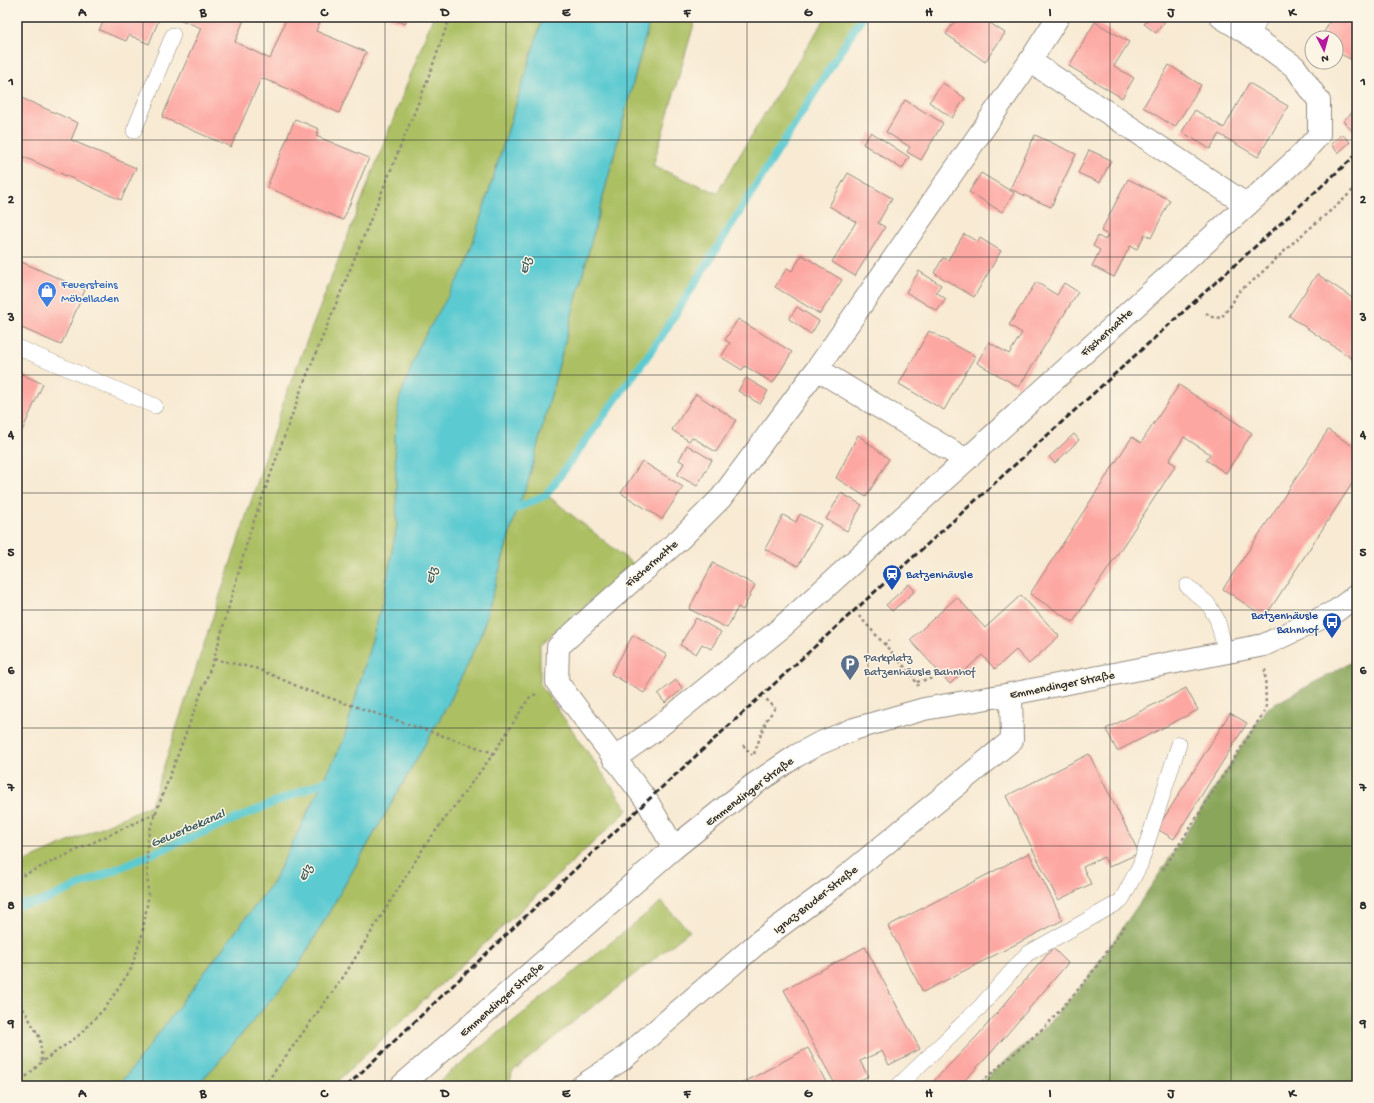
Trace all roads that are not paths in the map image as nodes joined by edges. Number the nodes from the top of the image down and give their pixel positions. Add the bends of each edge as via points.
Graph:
1 (1058, 17) edge
2 (1221, 17) edge
3 (1257, 26) edge
4 (173, 35) dead end
5 (1030, 60) junction
6 (134, 130) dead end
7 (1247, 205) junction
8 (17, 347) edge
9 (817, 369) junction
10 (155, 406) dead end
11 (966, 460) junction
12 (1187, 586) dead end
13 (1357, 595) edge
14 (1226, 652) junction
15 (1011, 694) junction
16 (1180, 744) dead end
17 (614, 760) junction
18 (674, 848) junction
19 (401, 1086) edge
20 (582, 1086) edge
21 (898, 1086) edge

1 - 5 street, Fischermatte
2 - 3 street, Fischermatte
3 - 7 street, Fischermatte via 1295,67 1319,101 1319,135
4 - 6 lane
5 - 7 street
5 - 9 street, Fischermatte
7 - 11 street, Fischermatte
8 - 10 lane
9 - 11 street
9 - 17 street, Fischermatte via 721,498 558,647 557,682
11 - 17 street, Fischermatte via 781,628
12 - 14 lane via 1208,604 1218,619
13 - 14 street, Emmendinger Straße via 1336,611 1264,645
14 - 15 street, Emmendinger Straße
15 - 18 street, Emmendinger Straße via 924,709 854,729 818,744 753,785
15 - 20 street, Ignaz-Bruder-Straße via 1012,740 834,886 761,940 623,1059
16 - 21 lane via 1140,865 1121,901 1028,954 980,1007
17 - 18 street via 647,801
18 - 19 street, Emmendinger Straße

